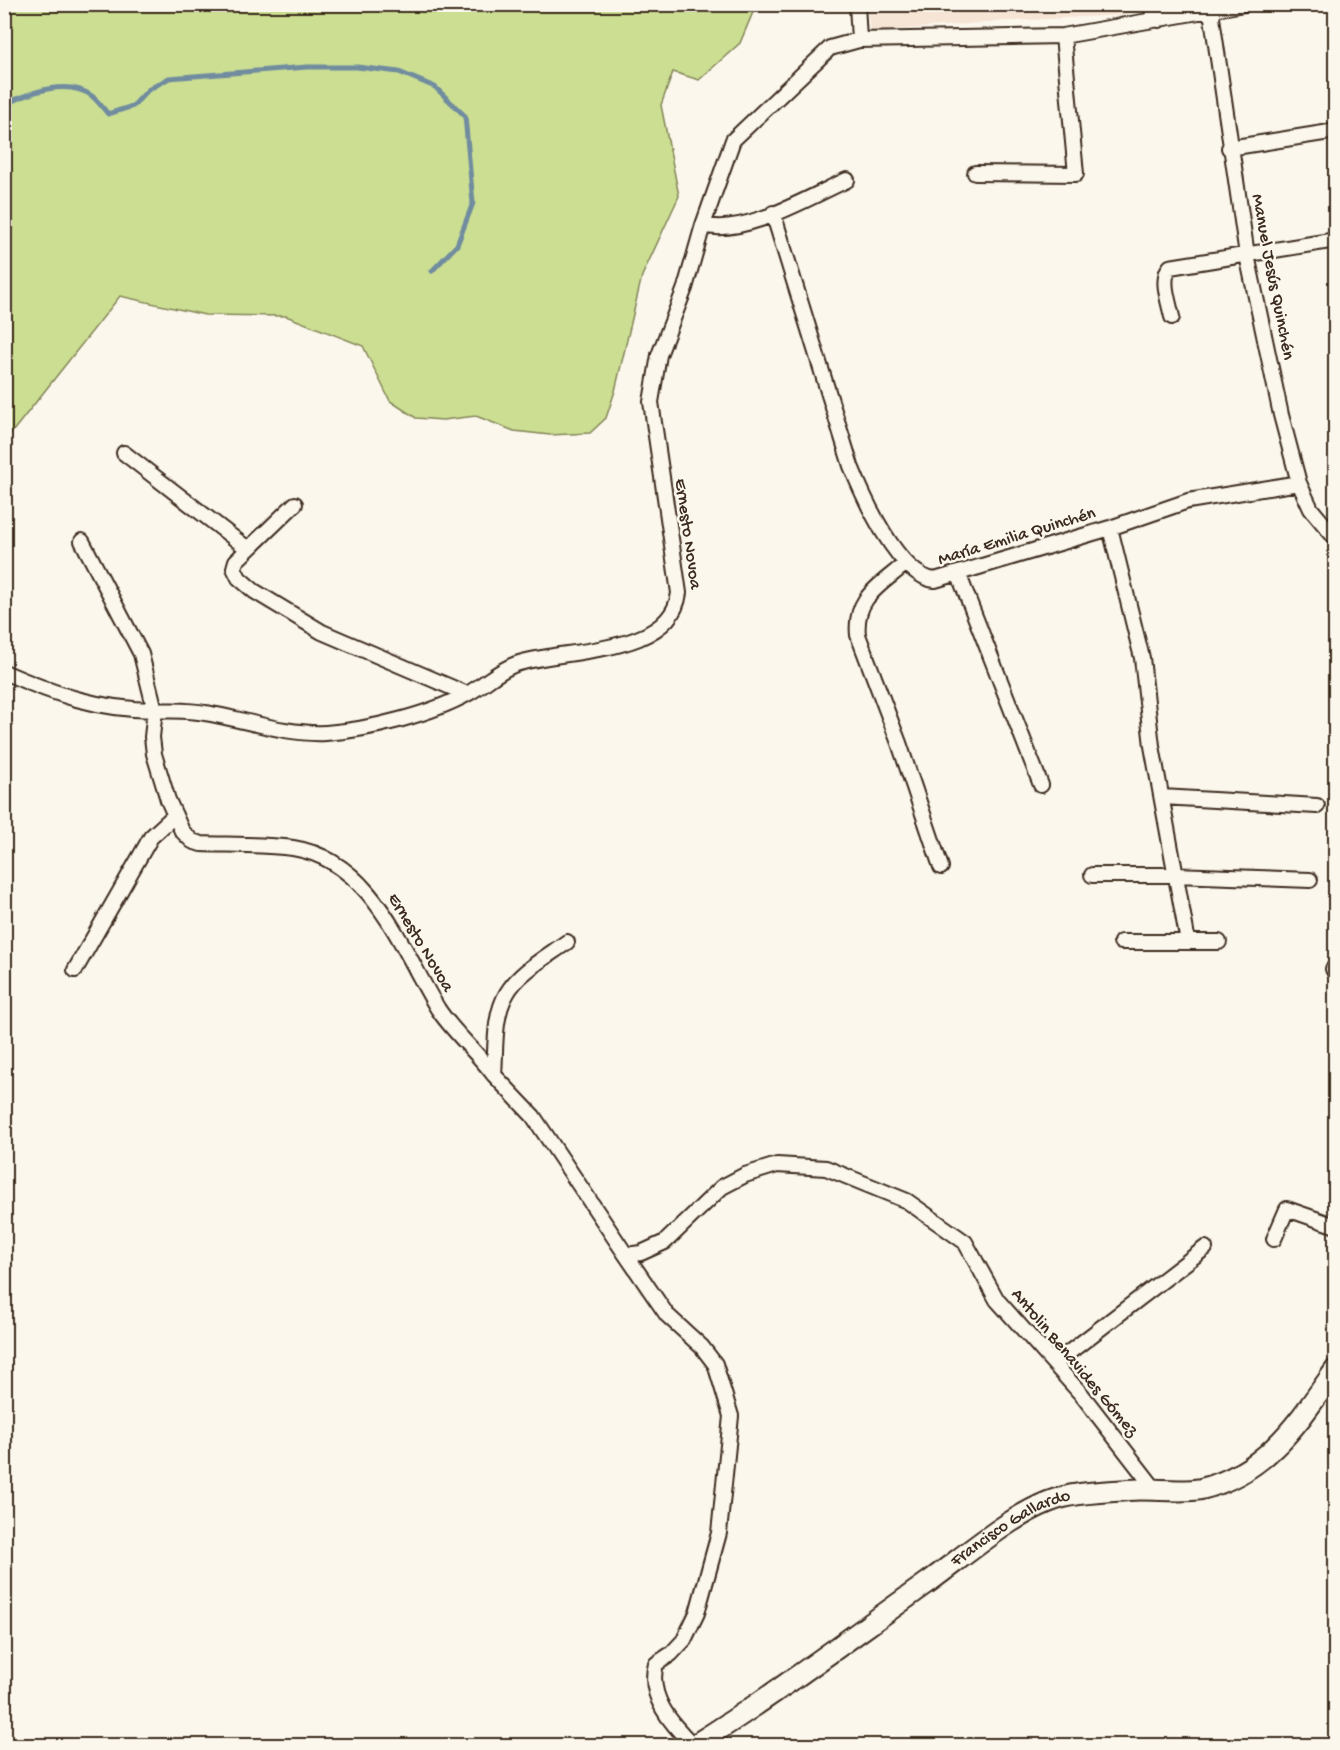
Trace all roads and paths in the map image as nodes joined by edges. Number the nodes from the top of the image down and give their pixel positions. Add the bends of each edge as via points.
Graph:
1 (857, 4) edge
2 (1149, 4) edge
3 (1244, 4) edge
4 (1214, 8) edge
5 (1159, 20) junction
6 (1063, 36) junction
7 (859, 40) junction
8 (1335, 131) edge
9 (1229, 148) junction
10 (975, 173) dead end
11 (848, 180) dead end
12 (773, 213) junction
13 (702, 225) junction
14 (1335, 240) edge
15 (1247, 255) junction
16 (1172, 316) dead end
17 (124, 453) dead end
18 (1299, 483) junction
19 (295, 504) dead end
20 (1110, 528) junction
21 (1333, 533) edge
22 (82, 541) dead end
23 (248, 549) junction
24 (906, 563) junction
25 (958, 573) junction
26 (4, 672) edge
27 (467, 694) junction
28 (155, 710) junction
29 (1041, 784) dead end
30 (1162, 797) junction
31 (1317, 806) dead end
32 (175, 815) junction
33 (941, 867) dead end
34 (1092, 875) dead end
35 (1175, 875) junction
36 (1310, 880) dead end
37 (567, 942) dead end
38 (1121, 942) dead end
39 (1188, 942) junction
40 (1220, 942) dead end
41 (75, 970) dead end
42 (494, 1075) junction
43 (1335, 1226) edge
44 (1274, 1239) dead end
45 (1205, 1248) dead end
46 (626, 1255) junction
47 (1054, 1364) junction
48 (1335, 1369) edge
49 (1154, 1488) junction
50 (693, 1745) edge

1 - 7 street
2 - 5 street
3 - 4 street, Ernesto Novoa
4 - 5 street, Ernesto Novoa
4 - 9 street, Manuel Jesús Quinchén
5 - 6 street, Ernesto Novoa
6 - 7 street, Ernesto Novoa
6 - 10 street via 1076,174
7 - 13 street, Ernesto Novoa via 841,43 825,52 733,140
8 - 9 street
9 - 15 street, Manuel Jesús Quinchén
11 - 12 street
12 - 13 street via 726,229
12 - 24 street, María Emilia Quinchén via 851,466 867,506
13 - 27 street, Ernesto Novoa via 685,288 658,355 651,402 678,607 666,621 620,645 513,665
14 - 15 street
15 - 16 street via 1170,267 1165,279
15 - 18 street, Manuel Jesús Quinchén
17 - 23 street
18 - 20 street, María Emilia Quinchén via 1188,501
18 - 21 street, Manuel Jesús Quinchén via 1311,508
19 - 23 street
20 - 25 street, María Emilia Quinchén
20 - 30 street via 1142,658
22 - 28 street via 141,654
23 - 27 street via 234,568 254,591 322,632
24 - 25 street, María Emilia Quinchén via 927,580
24 - 33 street via 861,603 857,628
25 - 29 street
26 - 28 street via 77,701 120,709
27 - 28 street, Ernesto Novoa via 394,722 326,733 292,731 205,713
28 - 32 street, Ernesto Novoa via 154,754
30 - 31 street
30 - 35 street
32 - 41 street via 151,837
32 - 42 street, Ernesto Novoa via 192,841 294,848 347,874 370,894 440,1011
34 - 35 street
35 - 36 street
35 - 39 street
37 - 42 street via 507,992 498,1014
38 - 39 street
39 - 40 street
42 - 46 street via 533,1116
43 - 44 street via 1287,1209
45 - 47 street
46 - 47 street, Antolin Benavides Gómez via 665,1242 722,1187 745,1175 777,1165 826,1168 907,1201 965,1242 997,1300
46 - 50 street via 667,1315 716,1364 731,1416 719,1533 697,1613 684,1640 656,1664 652,1679 669,1719
47 - 49 street, Antolin Benavides Gómez
48 - 49 street, Francisco Gallardo via 1307,1410 1263,1460 1231,1479 1198,1490
49 - 50 street, Francisco Gallardo via 1079,1494 1048,1502 1001,1530

